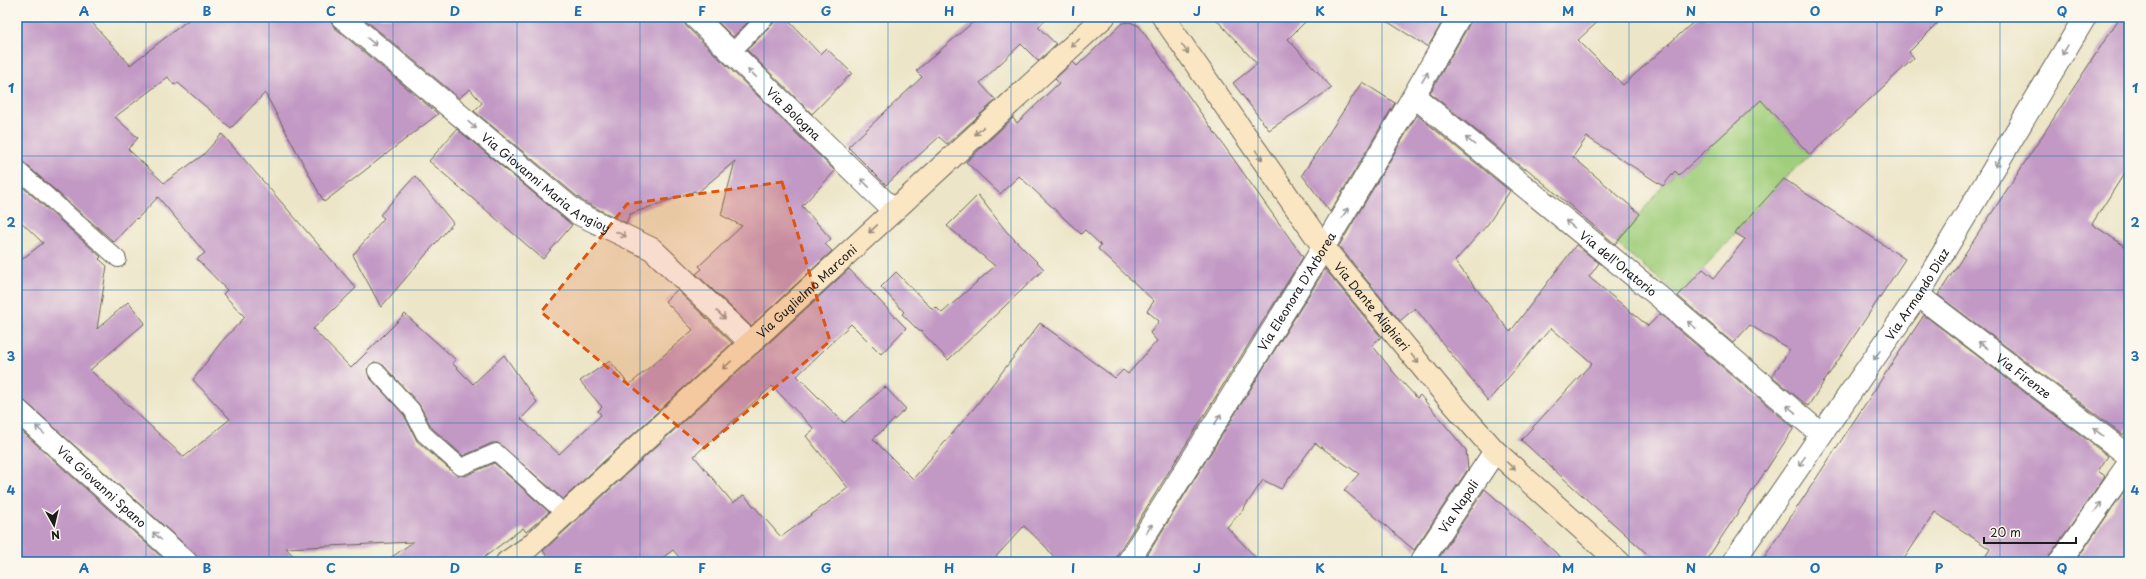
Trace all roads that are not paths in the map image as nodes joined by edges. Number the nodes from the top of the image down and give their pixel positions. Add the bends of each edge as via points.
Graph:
1 (342, 17) edge
2 (695, 17) edge
3 (766, 17) edge
4 (1104, 17) edge
5 (1163, 17) edge
6 (1459, 17) edge
7 (2085, 17) edge
8 (731, 53) junction
9 (1414, 96) junction
10 (17, 169) edge
11 (893, 210) junction
12 (1324, 248) junction
13 (118, 259) dead end
14 (1918, 295) junction
15 (751, 343) junction
16 (376, 371) dead end
17 (17, 410) edge
18 (1821, 434) junction
19 (1495, 451) junction
20 (2129, 456) edge
21 (2129, 463) edge
22 (565, 514) junction
23 (186, 562) edge
24 (507, 562) edge
25 (1128, 562) edge
26 (1421, 562) edge
27 (1619, 562) edge
28 (1733, 562) edge
29 (2060, 562) edge

1 -> 15 street, Via Giovanni Maria Angioy via 577,213 652,249
2 - 8 street, Via Bologna
3 - 8 lane
4 -> 11 main road, Via Guglielmo Marconi
5 -> 12 main road, Via Dante Alighieri
9 -> 6 street, Via Eleonora D'Arborea
7 -> 14 street, Via Armando Diaz
11 -> 8 street, Via Bologna
12 -> 9 street, Via Eleonora D'Arborea
18 -> 9 street, Via dell'Oratorio via 1656,294
10 - 13 lane
11 -> 15 main road, Via Guglielmo Marconi
12 -> 19 main road, Via Dante Alighieri
25 -> 12 street, Via Eleonora D'Arborea
14 -> 18 street, Via Armando Diaz
20 -> 14 street, Via Firenze
15 -> 22 main road, Via Guglielmo Marconi
16 - 22 lane via 412,410 424,434 461,467 496,452
23 -> 17 street, Via Giovanni Spano
18 -> 28 street, Via Armando Diaz
19 - 26 street, Via Napoli
19 -> 27 main road, Via Dante Alighieri
29 -> 21 street
22 - 24 main road, Via Guglielmo Marconi via 529,547

